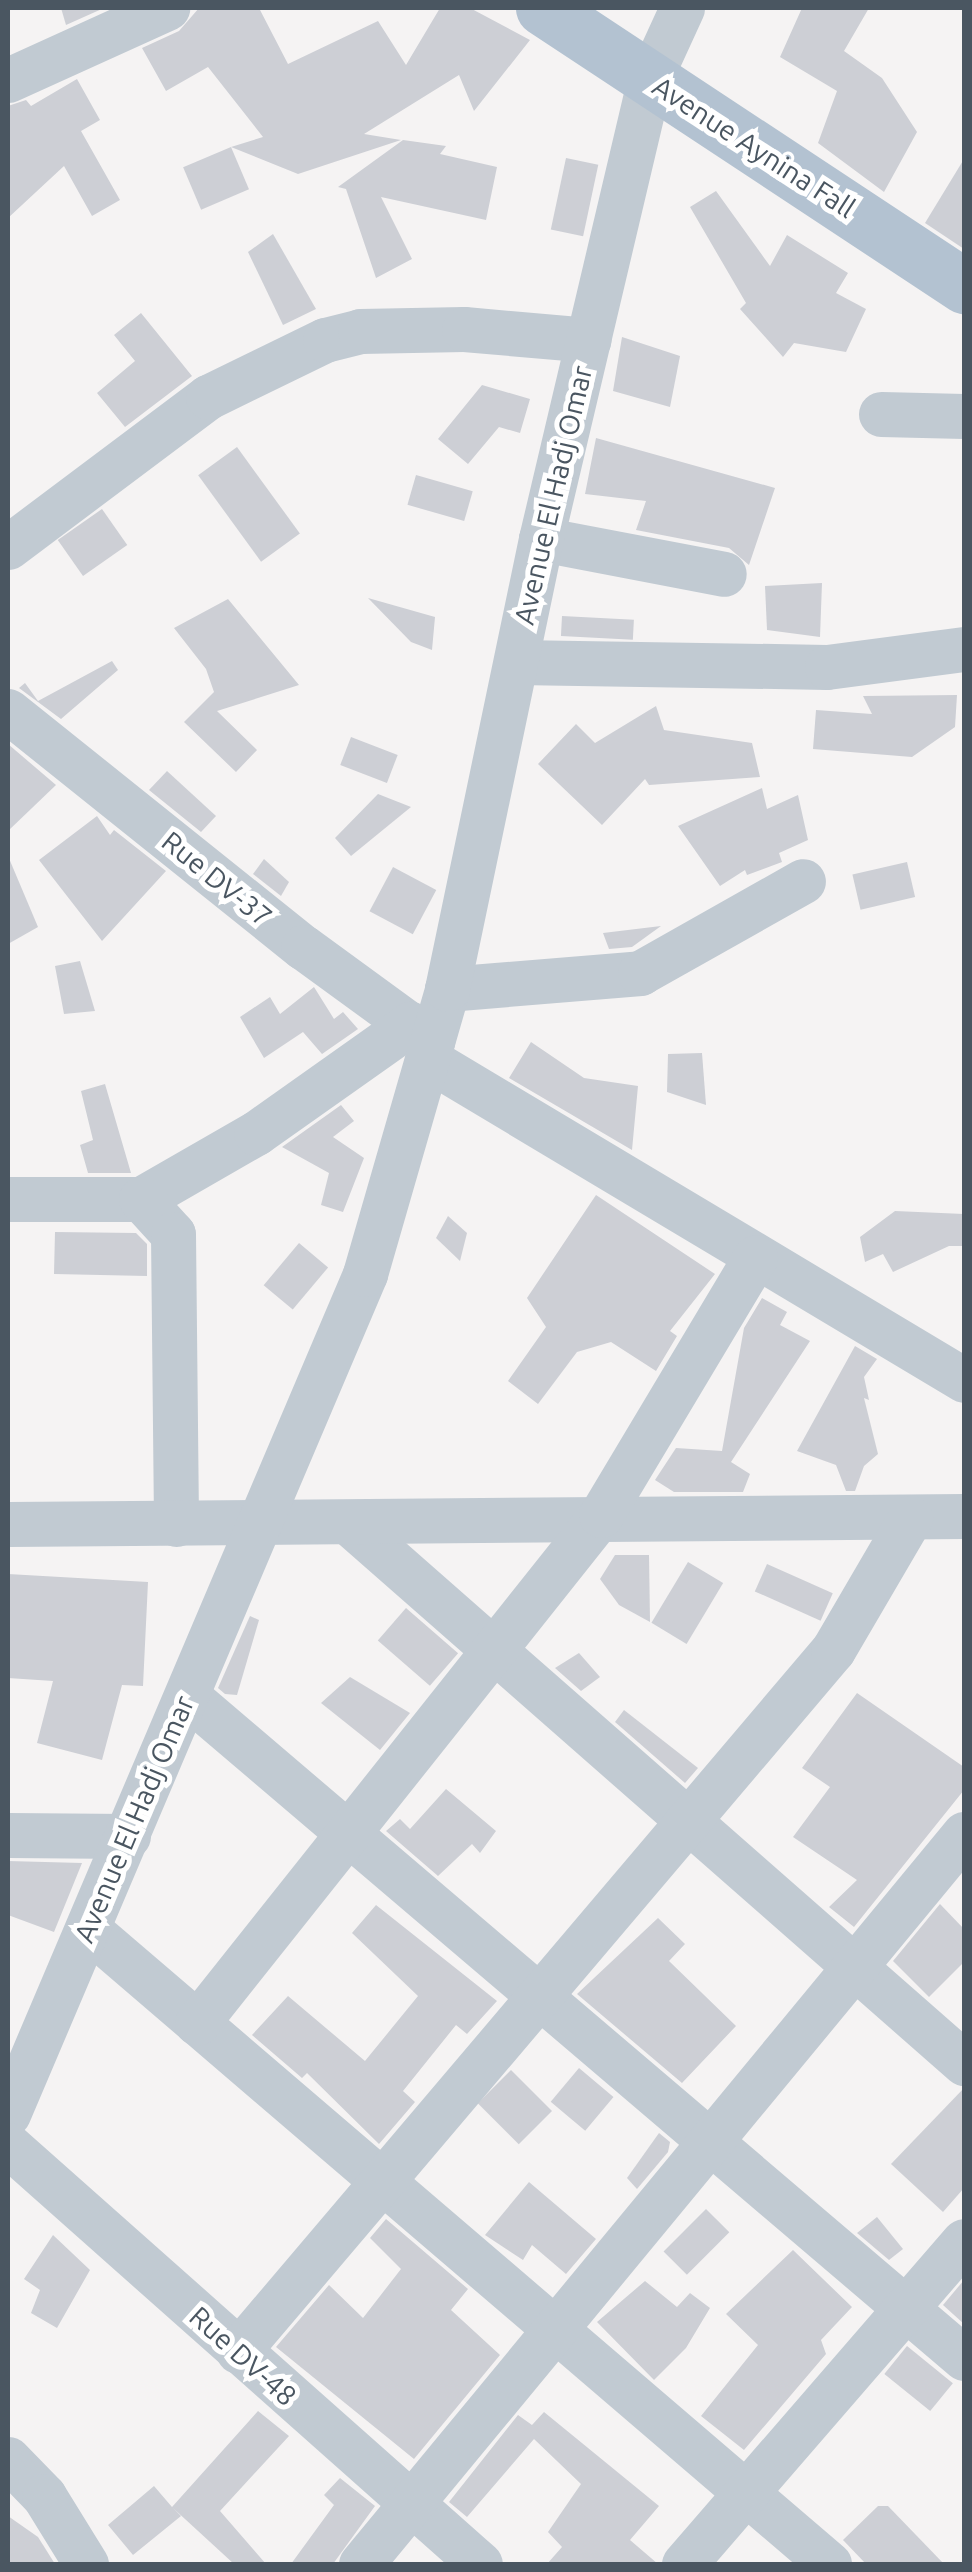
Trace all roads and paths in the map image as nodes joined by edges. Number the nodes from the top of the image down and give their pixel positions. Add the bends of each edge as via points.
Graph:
1 (167, 8) edge
2 (543, 8) edge
3 (682, 8) edge
4 (650, 78) junction
5 (8, 80) edge
6 (964, 286) edge
7 (589, 340) junction
8 (881, 414) dead end
9 (964, 416) edge
10 (541, 539) junction
11 (8, 547) edge
12 (724, 574) dead end
13 (964, 649) edge
14 (516, 662) junction
15 (8, 711) edge
16 (803, 880) dead end
17 (447, 989) junction
18 (423, 1042) junction
19 (8, 1199) edge
20 (141, 1199) junction
21 (755, 1258) junction
22 (964, 1380) edge
23 (601, 1515) junction
24 (964, 1516) edge
25 (910, 1518) junction
26 (348, 1522) junction
27 (8, 1524) edge
28 (176, 1524) junction
29 (260, 1524) junction
30 (498, 1653) junction
31 (187, 1696) junction
32 (688, 1826) junction
33 (346, 1832) junction
34 (964, 1834) edge
35 (8, 1835) edge
36 (128, 1836) junction
37 (88, 1930) junction
38 (854, 1968) junction
39 (536, 1994) junction
40 (197, 2024) junction
41 (964, 2062) edge
42 (8, 2114) edge
43 (710, 2142) junction
44 (8, 2145) edge
45 (380, 2180) junction
46 (964, 2242) edge
47 (907, 2309) junction
48 (555, 2330) junction
49 (238, 2351) junction
50 (964, 2358) edge
51 (8, 2459) edge
52 (749, 2496) junction
53 (410, 2504) junction
54 (86, 2564) edge
55 (361, 2564) edge
56 (480, 2564) edge
57 (684, 2564) edge
58 (829, 2564) edge

1 - 5 street
2 - 4 main road, Avenue Aynina Fall
3 - 4 street, Avenue El Hadj Omar
4 - 6 main road, Avenue Aynina Fall
4 - 7 street, Avenue El Hadj Omar
7 - 10 street, Avenue El Hadj Omar
7 - 11 street via 464,329 360,331 325,340 208,397
8 - 9 street
10 - 12 street
10 - 14 street, Avenue El Hadj Omar
13 - 14 street via 826,667
14 - 17 street, Avenue El Hadj Omar
15 - 18 street, Rue DV-37
16 - 17 street via 640,973
17 - 18 street, Avenue El Hadj Omar
18 - 20 street
18 - 21 street, Rue DV-37
18 - 29 street, Avenue El Hadj Omar via 365,1274
19 - 20 street
20 - 28 street via 173,1234
21 - 22 street, Rue DV-37
21 - 23 street
23 - 25 street
23 - 26 street
23 - 30 street
24 - 25 street
25 - 32 street via 833,1650
26 - 29 street
26 - 30 street
27 - 28 street
28 - 29 street
29 - 31 street, Avenue El Hadj Omar
30 - 32 street
30 - 33 street
31 - 33 street
31 - 36 street, Avenue El Hadj Omar
32 - 38 street
32 - 39 street
33 - 39 street
33 - 40 street
34 - 38 street
35 - 36 street
36 - 37 street, Avenue El Hadj Omar
37 - 40 street
37 - 42 street, Avenue El Hadj Omar
38 - 41 street
38 - 43 street
39 - 43 street
39 - 45 street
40 - 45 street
43 - 47 street
43 - 48 street
44 - 49 street, Rue DV-48
45 - 48 street
45 - 49 street
46 - 47 street
47 - 50 street
47 - 52 street
48 - 52 street
48 - 53 street
49 - 53 street, Rue DV-48
51 - 54 street via 44,2496
52 - 57 street
52 - 58 street
53 - 55 street
53 - 56 street, Rue DV-48

